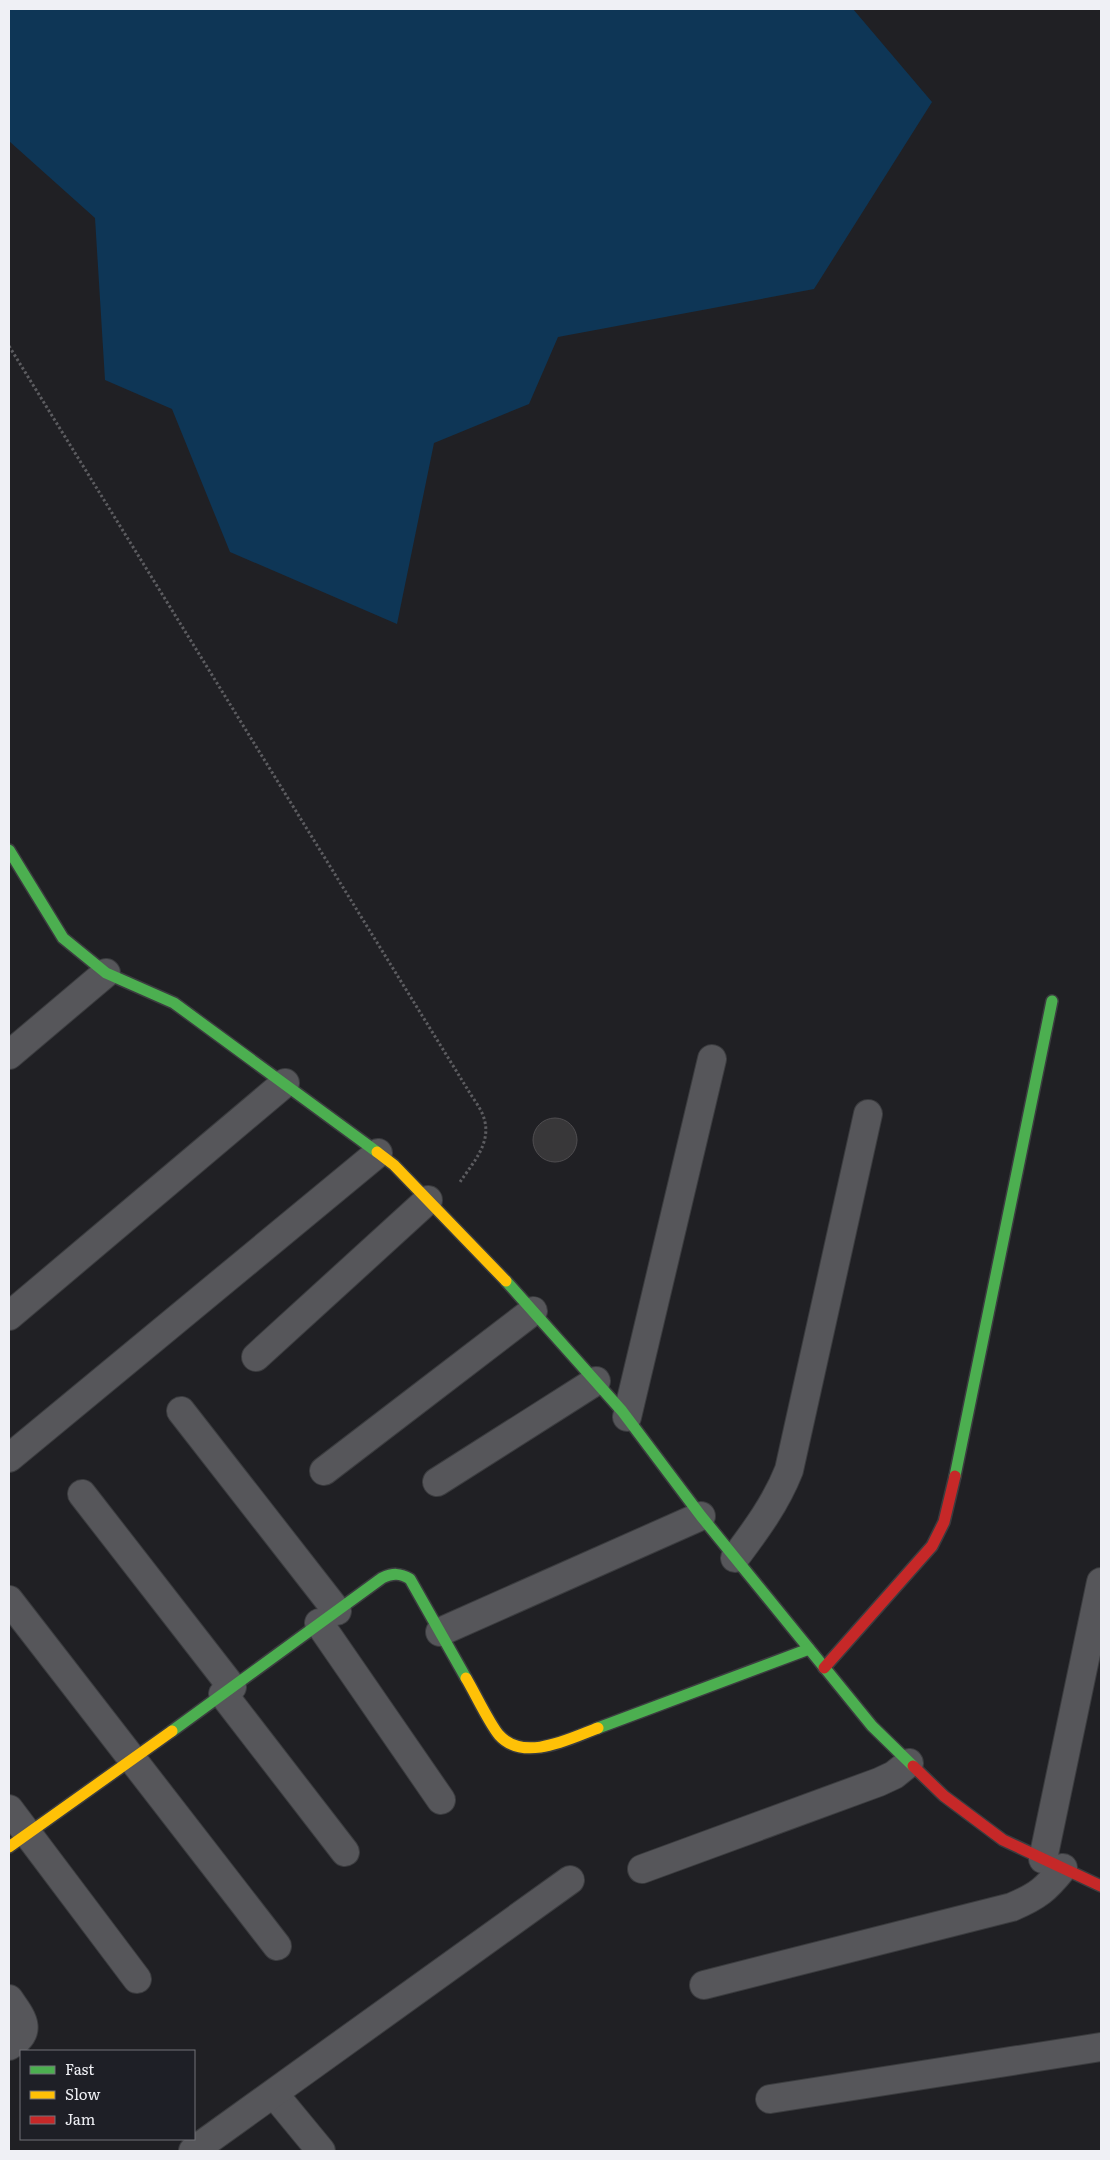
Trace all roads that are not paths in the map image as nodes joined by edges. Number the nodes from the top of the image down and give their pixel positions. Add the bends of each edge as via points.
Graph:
1 (9, 850) edge
2 (106, 973) junction
3 (1052, 1000) dead end
4 (9, 1055) edge
5 (712, 1059) dead end
6 (285, 1083) junction
7 (868, 1114) dead end
8 (378, 1153) junction
9 (434, 1206) junction
10 (533, 1311) junction
11 (9, 1316) edge
12 (256, 1357) dead end
13 (596, 1382) junction
14 (182, 1411) dead end
15 (627, 1416) junction
16 (9, 1458) edge
17 (324, 1471) dead end
18 (437, 1482) dead end
19 (82, 1494) dead end
20 (700, 1516) junction
21 (735, 1558) junction
22 (1101, 1582) edge
23 (9, 1600) edge
24 (328, 1617) junction
25 (440, 1632) junction
26 (809, 1649) junction
27 (824, 1668) junction
28 (227, 1690) junction
29 (132, 1760) junction
30 (909, 1763) junction
31 (441, 1800) dead end
32 (9, 1809) edge
33 (18, 1841) edge
34 (345, 1852) dead end
35 (1053, 1863) junction
36 (642, 1869) dead end
37 (570, 1880) dead end
38 (1101, 1886) edge
39 (277, 1946) dead end
40 (137, 1980) dead end
41 (704, 1985) dead end
42 (9, 1999) edge
43 (9, 2046) edge
44 (1101, 2047) edge
45 (274, 2094) junction
46 (770, 2099) dead end
47 (193, 2151) edge
48 (321, 2151) edge

1 - 2 street via 63,938
2 - 4 street
2 - 6 street via 174,1004
3 - 27 street via 944,1522 932,1546
5 - 15 street
6 - 8 street
6 - 11 street
7 - 21 street via 789,1470 770,1509
8 - 9 street
8 - 16 street
9 - 10 street
9 - 12 street
10 - 13 street
10 - 17 street
13 - 15 street
13 - 18 street
14 - 24 street
15 - 20 street
19 - 28 street
20 - 21 street
20 - 25 street
21 - 26 street
22 - 35 street
23 - 29 street
24 - 25 street via 382,1578 401,1574 410,1579
24 - 28 street
24 - 31 street
25 - 26 street via 499,1735 510,1745 530,1749 557,1743
26 - 27 street
27 - 30 street via 872,1726
28 - 29 street
28 - 34 street
29 - 33 street
29 - 39 street
30 - 35 street via 944,1796 1003,1840
30 - 36 street via 879,1782
32 - 33 street
33 - 40 street
35 - 38 street
35 - 41 street via 1046,1889 1012,1907
37 - 45 street
42 - 43 street via 24,2026 23,2034
44 - 46 street
45 - 47 street
45 - 48 street

